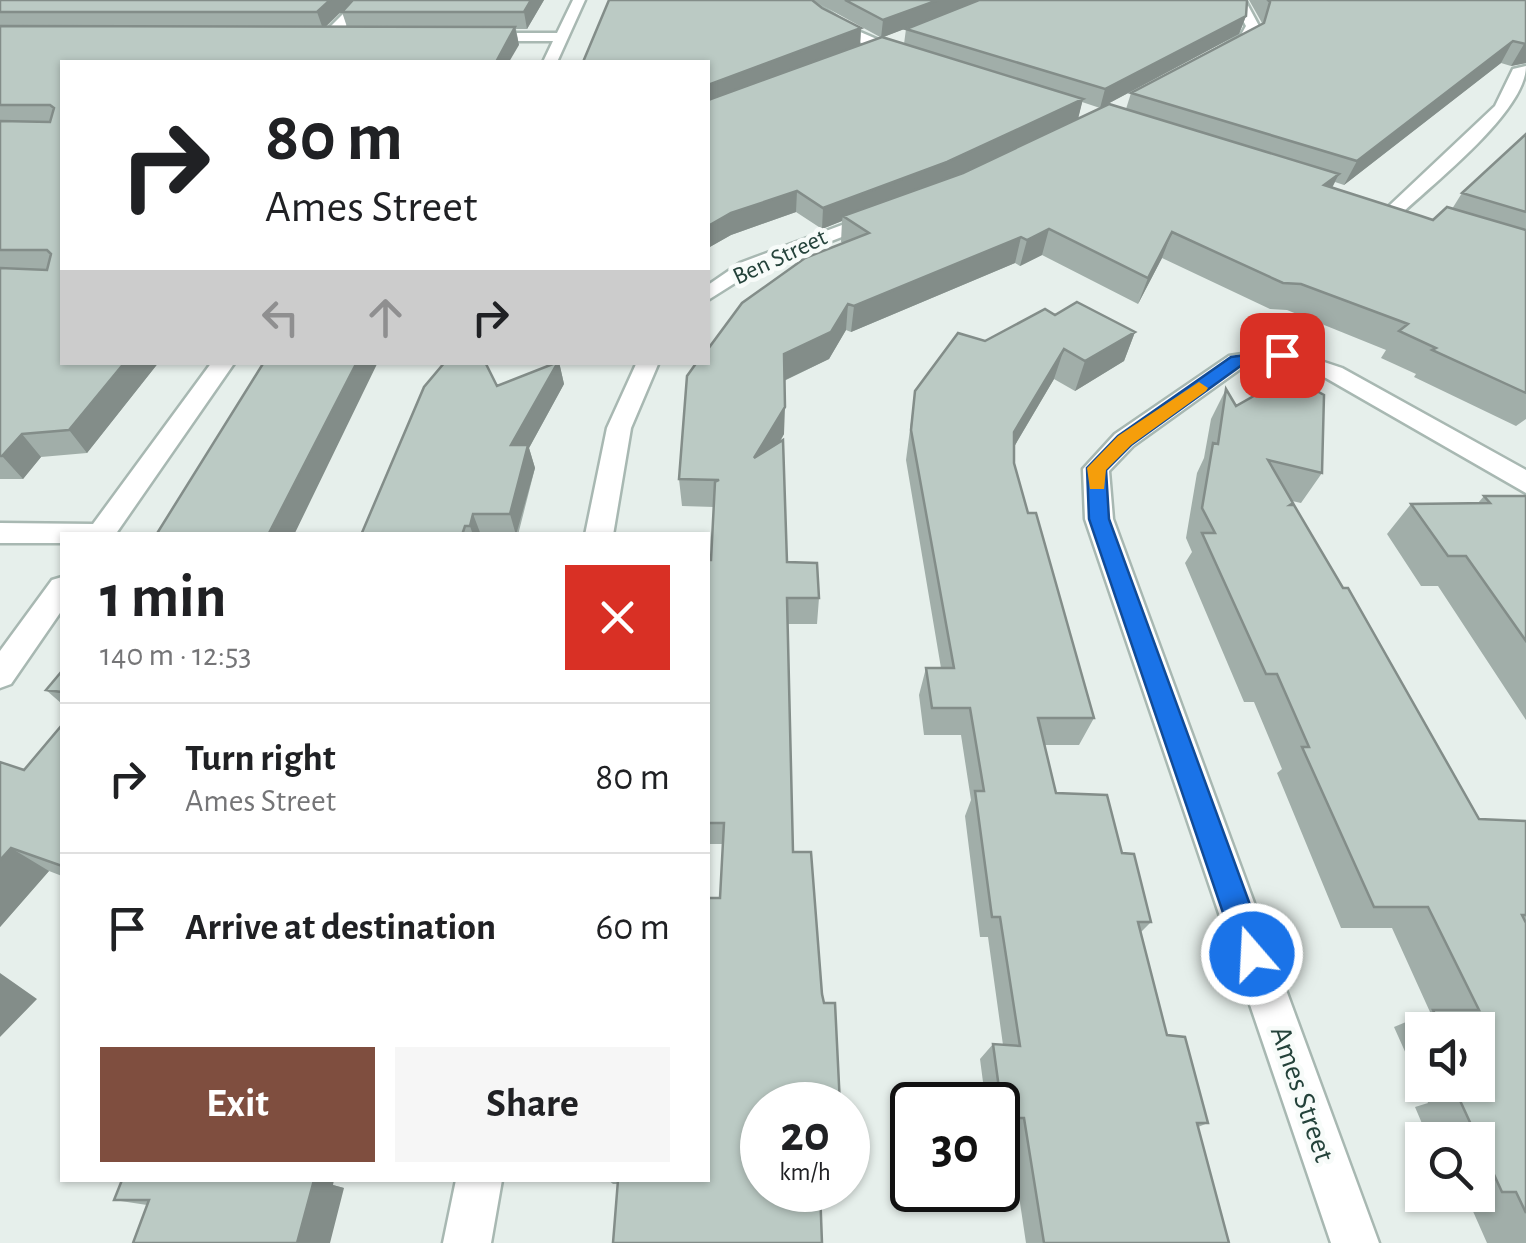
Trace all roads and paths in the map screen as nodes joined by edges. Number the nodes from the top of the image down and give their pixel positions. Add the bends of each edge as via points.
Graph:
1 (364, 0) edge
2 (579, 0) edge
3 (804, 0) edge
4 (1238, 0) edge
5 (308, 37) edge
6 (328, 37) junction
7 (347, 37) edge
8 (464, 37) edge
9 (562, 37) junction
10 (903, 40) edge
11 (883, 48) junction
12 (866, 55) edge
13 (920, 59) edge
14 (551, 60) edge
15 (1201, 64) edge
16 (1526, 70) edge
17 (1377, 204) edge
18 (1395, 210) junction
19 (893, 212) edge
20 (1414, 216) edge
21 (710, 293) edge
22 (222, 365) edge
23 (647, 365) edge
24 (1526, 484) edge
25 (102, 532) edge
26 (600, 532) edge
27 (0, 533) edge
28 (60, 534) edge
29 (60, 591) edge
30 (0, 675) edge
31 (479, 1182) edge
32 (468, 1243) edge
33 (1355, 1243) edge

1 - 6 street
2 - 9 street
3 - 11 street
4 - 15 street via 1249,11 1248,38
5 - 6 street
6 - 7 street
8 - 9 street
9 - 14 street
10 - 11 street
11 - 12 street
11 - 13 street
16 - 18 street via 1518,72 1502,108
17 - 18 street
18 - 20 street
19 - 21 street, Ben Street via 747,267
22 - 25 street
23 - 26 street via 619,428
24 - 33 street, Ames Street via 1334,373 1282,355 1238,361 1124,440 1096,468 1099,519
27 - 28 street
29 - 30 street
31 - 32 street

